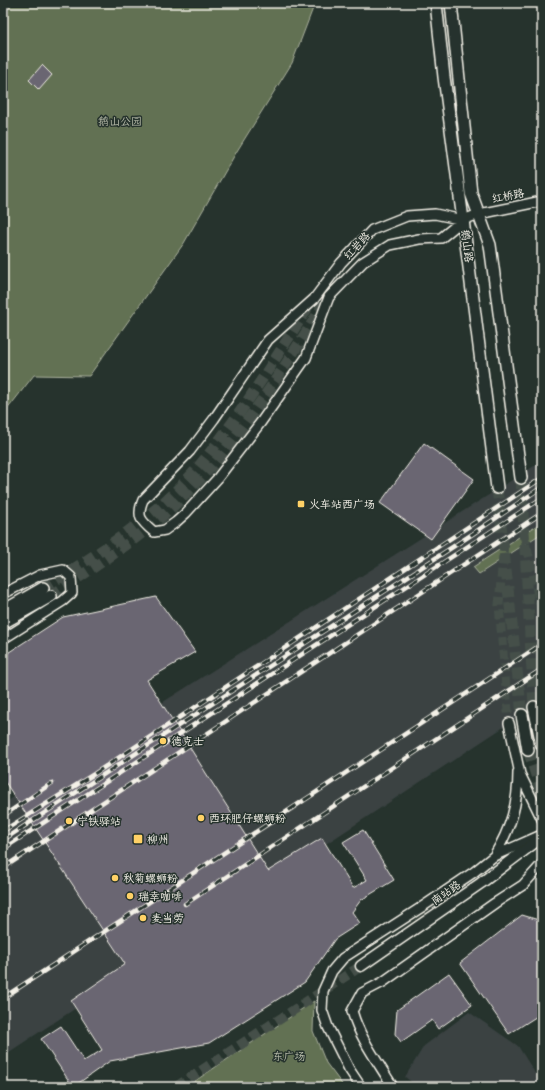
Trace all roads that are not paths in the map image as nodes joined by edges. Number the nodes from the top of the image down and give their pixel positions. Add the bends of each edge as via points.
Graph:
1 (436, 3) edge
2 (451, 3) edge
3 (542, 201) edge
4 (479, 214) junction
5 (464, 220) junction
6 (521, 478) tunnel mouth
7 (497, 488) tunnel mouth
8 (3, 594) edge
9 (3, 611) edge
10 (3, 623) edge
11 (3, 639) edge
12 (534, 707) tunnel mouth
13 (522, 715) tunnel mouth
14 (509, 723) tunnel mouth
15 (542, 745) edge
16 (528, 750) tunnel mouth
17 (518, 765) junction
18 (542, 819) edge
19 (542, 836) edge
20 (494, 856) junction
21 (542, 864) edge
22 (361, 966) tunnel mouth
23 (361, 1087) edge
24 (393, 1087) edge

1 - 5 main road, 鹅山路
2 - 4 main road, 鹅山路 via 471,193
3 - 4 street, 红桥路
4 - 5 street, 红岩路
4 - 6 main road, 鹅山路 via 490,244
5 - 5 street, 红岩路 via 435,214 407,216 372,230 341,263 314,299 268,340 190,451 143,500 139,515 144,523 154,532 165,530 186,513 217,479 306,358 329,297 363,262 390,245 419,239 441,238
5 - 7 main road, 鹅山路
8 - 11 street via 40,575 63,570 71,577 72,593
9 - 10 main road via 47,592
12 - 15 main road
13 - 16 main road
14 - 17 street
17 - 18 street
17 - 20 street via 516,808
19 - 20 street
19 - 22 main road, 南站路 via 481,883
20 - 23 street via 474,872 343,958 332,971 323,990 322,1010 349,1069
21 - 24 street via 523,885 383,982 362,993 352,1011 357,1027

